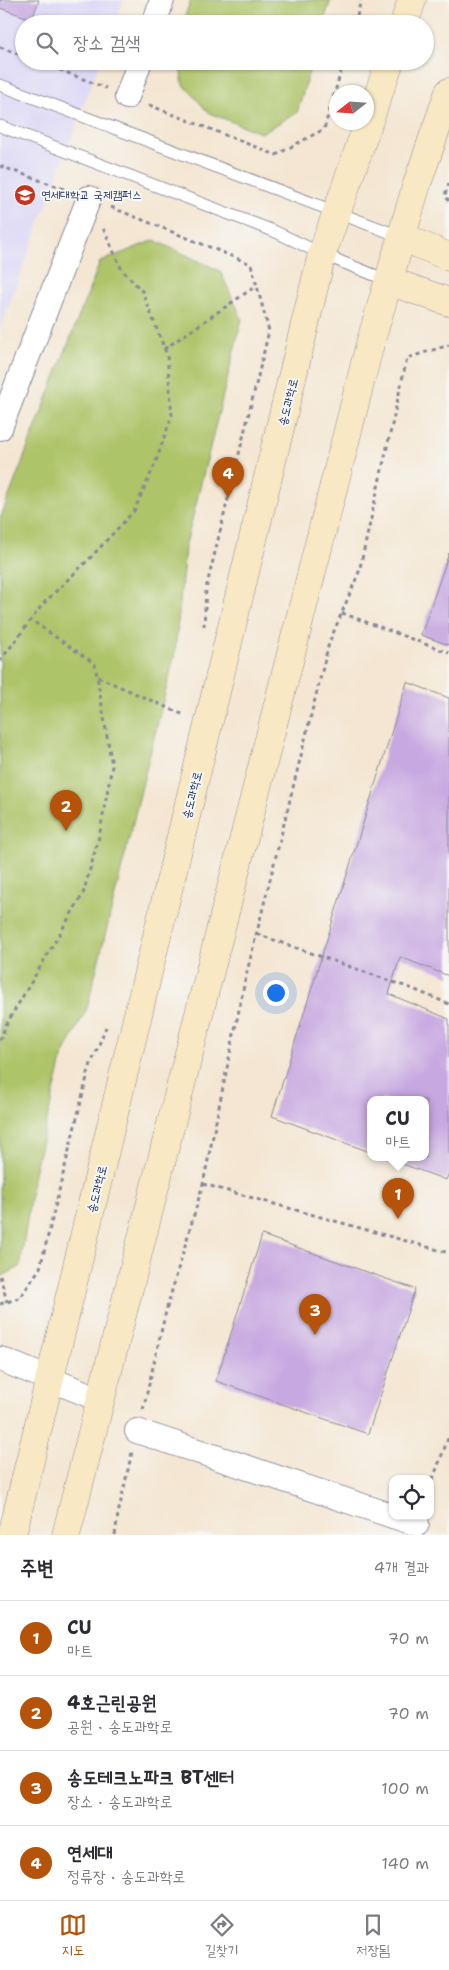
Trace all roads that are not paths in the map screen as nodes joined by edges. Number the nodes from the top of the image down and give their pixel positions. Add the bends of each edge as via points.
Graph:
1 (162, 0) edge
2 (412, 0) edge
3 (157, 15) edge
4 (407, 15) edge
5 (137, 70) edge
6 (387, 70) edge
7 (0, 85) edge
8 (449, 92) edge
9 (127, 97) road end
10 (0, 126) edge
11 (89, 198) road end
12 (337, 212) junction
13 (402, 237) junction
14 (322, 254) junction
15 (449, 257) edge
16 (389, 281) junction
17 (449, 302) edge
18 (0, 428) edge
19 (0, 1359) edge
20 (51, 1380) junction
21 (99, 1399) junction
22 (137, 1431) road end
23 (389, 1515) edge
24 (405, 1520) edge
25 (417, 1524) dead end
26 (12, 1535) edge
27 (66, 1535) edge

1 - 3 street
2 - 4 main road
5 - 9 street
6 - 12 main road, 송도과학로
7 - 12 lane
8 - 13 main road
10 - 14 lane via 276,232
11 - 18 street
12 - 13 lane
12 - 14 main road, 송도과학로
13 - 15 main road
13 - 16 main road
14 - 16 lane
14 - 20 main road, 송도과학로
16 - 17 main road
16 - 21 main road via 370,344
19 - 20 street
20 - 21 street
20 - 26 main road, 송도과학로
21 - 27 main road
22 - 23 street
24 - 25 street

